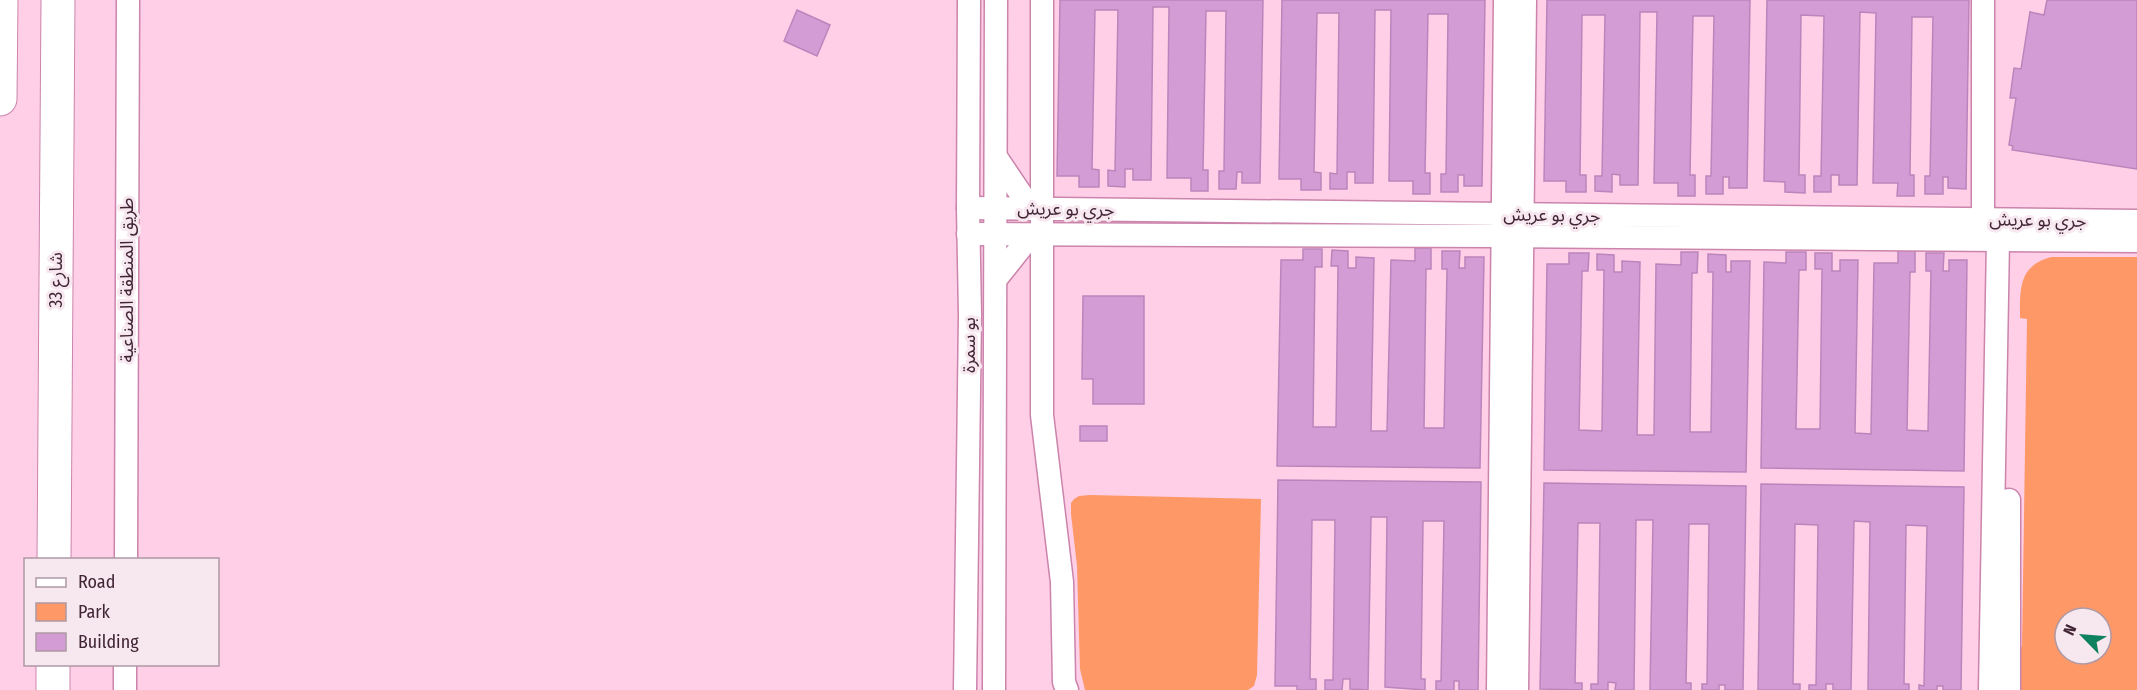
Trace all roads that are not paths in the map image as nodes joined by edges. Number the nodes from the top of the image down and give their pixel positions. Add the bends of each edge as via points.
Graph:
1 (1, 0) edge
2 (58, 0) edge
3 (128, 0) edge
4 (969, 0) edge
5 (996, 0) edge
6 (1042, 0) edge
7 (1505, 0) edge
8 (1525, 0) edge
9 (1983, 0) edge
10 (0, 99) edge
11 (996, 157) junction
12 (968, 208) junction
13 (996, 209) junction
14 (1036, 209) junction
15 (1983, 220) junction
16 (2137, 221) edge
17 (1513, 225) junction
18 (968, 234) junction
19 (995, 234) junction
20 (1036, 235) junction
21 (2005, 240) junction
22 (2137, 241) edge
23 (996, 279) junction
24 (54, 558) edge
25 (126, 558) edge
26 (53, 666) edge
27 (125, 666) edge
28 (994, 679) edge
29 (53, 690) edge
30 (125, 690) edge
31 (965, 690) edge
32 (1007, 690) edge
33 (1067, 690) edge
34 (1498, 690) edge
35 (1517, 690) edge
36 (1990, 690) edge
37 (2009, 690) edge

1 - 10 highway
2 - 24 highway, شارع 33
3 - 25 street, طريق المنطقة الصناعية
4 - 12 street, بو سمرة
5 - 11 street, بو سمرة
6 - 14 street
7 - 17 street
8 - 17 street
9 - 15 street
11 - 13 street, بو سمرة
11 - 14 street
12 - 13 street, جري بو عريش
12 - 18 street, بو سمرة
13 - 14 street, جري بو عريش
13 - 19 street, بو سمرة
14 - 17 street, جري بو عريش
14 - 20 street
15 - 16 street, جري بو عريش
15 - 17 street, جري بو عريش
17 - 20 street, جري بو عريش
17 - 21 street, جري بو عريش
17 - 34 street
17 - 35 street
18 - 19 street, جري بو عريش
18 - 31 street, بو سمرة
19 - 20 street, جري بو عريش
19 - 23 street, بو سمرة
20 - 23 street
20 - 33 street via 1042,415 1062,582
21 - 22 street, جري بو عريش
21 - 36 street
21 - 37 street
23 - 28 street, بو سمرة
26 - 29 highway
27 - 30 street
28 - 32 street

